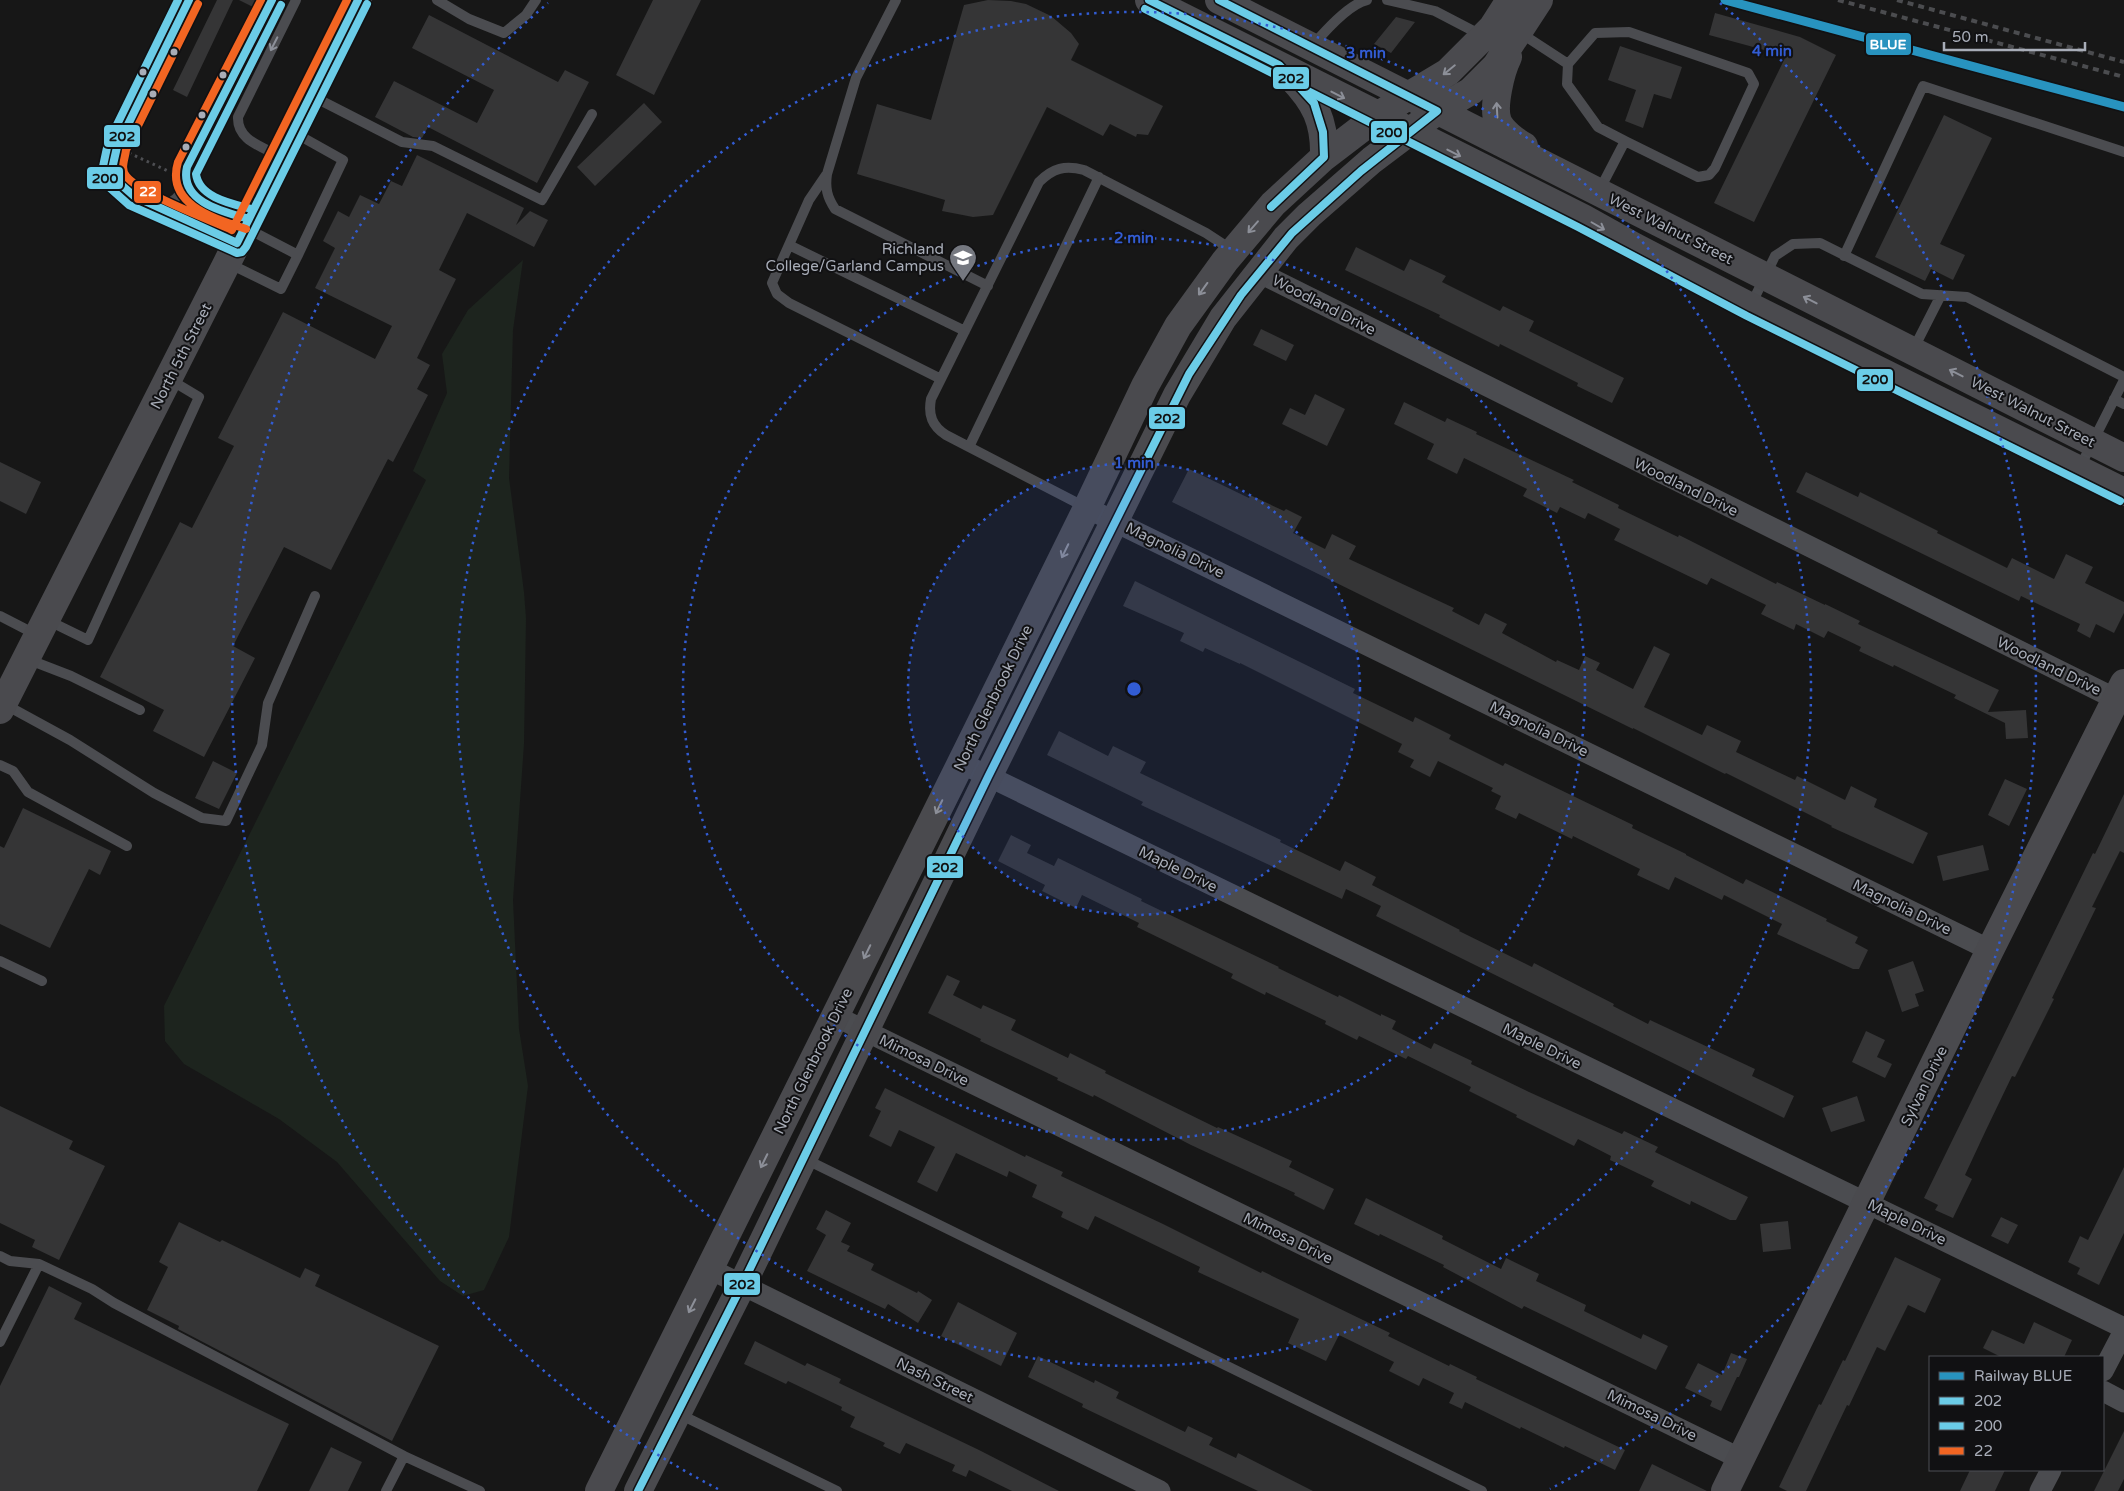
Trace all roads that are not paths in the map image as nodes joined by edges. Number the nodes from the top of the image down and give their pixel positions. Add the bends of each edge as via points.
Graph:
1 (189, 0) edge
2 (272, 0) edge
3 (296, 0) edge
4 (358, 0) edge
5 (437, 0) edge
6 (536, 0) edge
7 (896, 0) edge
8 (1149, 0) edge
9 (1218, 0) edge
10 (1367, 0) edge
11 (1387, 0) edge
12 (1510, 0) edge
13 (1539, 0) edge
14 (1519, 32) junction
15 (1484, 37) junction
16 (1312, 47) junction
17 (1568, 64) junction
18 (1279, 65) junction
19 (311, 96) junction
20 (1408, 96) junction
21 (1438, 111) junction
22 (592, 114) dead end
23 (1379, 115) junction
24 (1410, 131) junction
25 (293, 132) junction
26 (1624, 141) junction
27 (2124, 152) edge
28 (280, 156) junction
29 (1324, 157) junction
30 (827, 174) junction
31 (1099, 177) junction
32 (185, 180) junction
33 (1598, 192) junction
34 (153, 205) junction
35 (240, 238) junction
36 (789, 245) junction
37 (1233, 251) junction
38 (298, 255) junction
39 (1844, 256) junction
40 (1258, 272) junction
41 (1765, 276) junction
42 (988, 286) junction
43 (1941, 296) junction
44 (1751, 307) junction
45 (965, 332) junction
46 (1913, 351) junction
47 (2124, 378) edge
48 (168, 379) junction
49 (942, 379) junction
50 (2119, 402) edge
51 (2093, 442) junction
52 (969, 447) junction
53 (2124, 458) edge
54 (2079, 470) junction
55 (2124, 492) edge
56 (1087, 508) junction
57 (1116, 521) junction
58 (315, 596) dead end
59 (0, 616) edge
60 (36, 638) junction
61 (2120, 691) edge
62 (3, 698) edge
63 (140, 710) dead end
64 (961, 763) junction
65 (0, 765) edge
66 (988, 777) junction
67 (127, 846) dead end
68 (1990, 950) junction
69 (0, 961) edge
70 (42, 981) dead end
71 (835, 1016) junction
72 (866, 1031) junction
73 (804, 1159) junction
74 (1867, 1203) junction
75 (0, 1256) edge
76 (39, 1264) junction
77 (710, 1270) junction
78 (742, 1285) junction
79 (2124, 1329) edge
80 (0, 1342) edge
81 (2104, 1369) edge
82 (2104, 1392) edge
83 (2124, 1402) edge
84 (677, 1413) junction
85 (404, 1456) junction
86 (1741, 1459) junction
87 (2050, 1471) edge
88 (386, 1491) edge
89 (480, 1491) edge
90 (599, 1491) edge
91 (638, 1491) edge
92 (837, 1491) edge
93 (1160, 1491) edge
94 (1482, 1491) edge
95 (1725, 1491) edge
96 (2040, 1491) edge

1 - 34 lane via 117,147 112,169 118,182 134,196
2 - 32 lane via 186,167
3 -> 28 lane via 238,117 244,136
4 - 19 main road, North 5th Street
5 - 6 lane via 469,19 504,33 526,15
7 - 30 lane via 856,78
8 - 18 main road, West Walnut Street
9 - 16 main road, West Walnut Street
10 - 16 lane via 1353,6 1322,33
11 - 15 lane via 1435,11
12 - 15 main road, North Glenbrook Drive
13 - 14 main road, North Glenbrook Drive
14 - 17 lane
14 - 21 main road, North Glenbrook Drive via 1496,66 1471,90
33 -> 14 main road via 1591,183 1515,141 1498,122 1498,86
15 -> 20 main road, North Glenbrook Drive via 1448,72
16 - 20 main road, West Walnut Street
17 - 26 lane via 1567,84 1598,127
17 - 26 lane via 1595,33 1629,32 1748,73 1754,84 1716,168 1708,175 1698,177
18 -> 23 main road, West Walnut Street
18 - 29 main road via 1314,103 1323,132
19 - 22 lane via 402,142 433,146 542,200
19 - 25 main road, North 5th Street
20 - 21 main road, West Walnut Street
20 - 23 main road, North Glenbrook Drive
21 - 24 main road, North Glenbrook Drive
21 - 33 main road, West Walnut Street
23 - 24 main road, West Walnut Street
23 - 29 main road, North Glenbrook Drive
24 - 40 main road, North Glenbrook Drive via 1309,215
24 -> 44 main road, West Walnut Street
25 - 28 main road, North 5th Street
25 - 38 lane via 343,160
26 - 33 lane
27 - 39 lane via 1923,86
28 - 35 main road, North 5th Street
29 -> 37 main road, North Glenbrook Drive via 1273,204
30 - 36 lane via 809,200
30 - 42 lane via 825,186 834,209
31 - 37 lane via 1206,232
31 - 42 lane via 1072,166 1048,173 1039,182
31 - 52 lane
32 - 34 lane via 181,192 172,201
32 - 35 lane via 195,195
33 - 41 main road, West Walnut Street
34 - 35 lane
35 - 38 lane
35 - 38 lane via 281,289
35 - 48 main road, North 5th Street
36 - 45 lane
36 - 49 lane via 772,283 777,294 789,304
37 -> 56 main road, North Glenbrook Drive via 1191,306 1144,386
39 - 41 lane via 1820,244 1794,244 1775,256
39 - 43 lane via 1922,294
40 - 57 main road, North Glenbrook Drive via 1204,346
40 - 61 street, Woodland Drive
41 - 44 lane
46 -> 41 main road, West Walnut Street
42 - 45 lane
43 - 46 lane
43 - 47 lane via 1967,297
44 - 54 main road, West Walnut Street
45 - 49 lane
51 -> 46 main road, West Walnut Street
47 - 50 lane
48 - 60 main road, North 5th Street
48 - 60 lane via 199,397 88,640
49 - 52 lane via 931,399 934,424
50 - 51 lane
51 - 53 main road, West Walnut Street
51 - 54 lane
52 - 56 lane
54 - 55 main road, West Walnut Street
56 - 57 street, Magnolia Drive
56 -> 64 main road, North Glenbrook Drive
57 - 66 main road, North Glenbrook Drive
57 - 68 street, Magnolia Drive
58 - 62 lane via 268,703 262,744 226,821 202,818 154,794
59 - 60 lane
60 - 62 main road, North 5th Street
60 - 63 lane via 72,676
61 - 68 main road, Sylvan Drive
64 - 66 street, Maple Drive
64 -> 71 main road, North Glenbrook Drive
65 - 67 lane via 12,772 28,792
66 - 72 main road, North Glenbrook Drive
66 - 74 street, Maple Drive
68 - 74 main road, Sylvan Drive
69 - 70 lane
71 - 72 street, Mimosa Drive
71 -> 77 main road, North Glenbrook Drive
72 - 73 main road, North Glenbrook Drive
72 - 86 street, Mimosa Drive
73 - 78 main road, North Glenbrook Drive
73 - 94 lane
74 - 79 street, Maple Drive
74 - 86 main road, Sylvan Drive
75 - 76 lane via 10,1261
76 - 80 lane
76 - 85 lane via 92,1289
77 - 78 street, Nash Street
77 -> 90 main road, North Glenbrook Drive
78 - 84 main road, North Glenbrook Drive
78 - 93 street, Nash Street
79 - 81 street
82 - 83 street
84 - 91 main road, North Glenbrook Drive
84 - 92 lane
85 - 88 lane
85 - 89 lane
86 - 95 main road, Sylvan Drive
87 - 96 street

